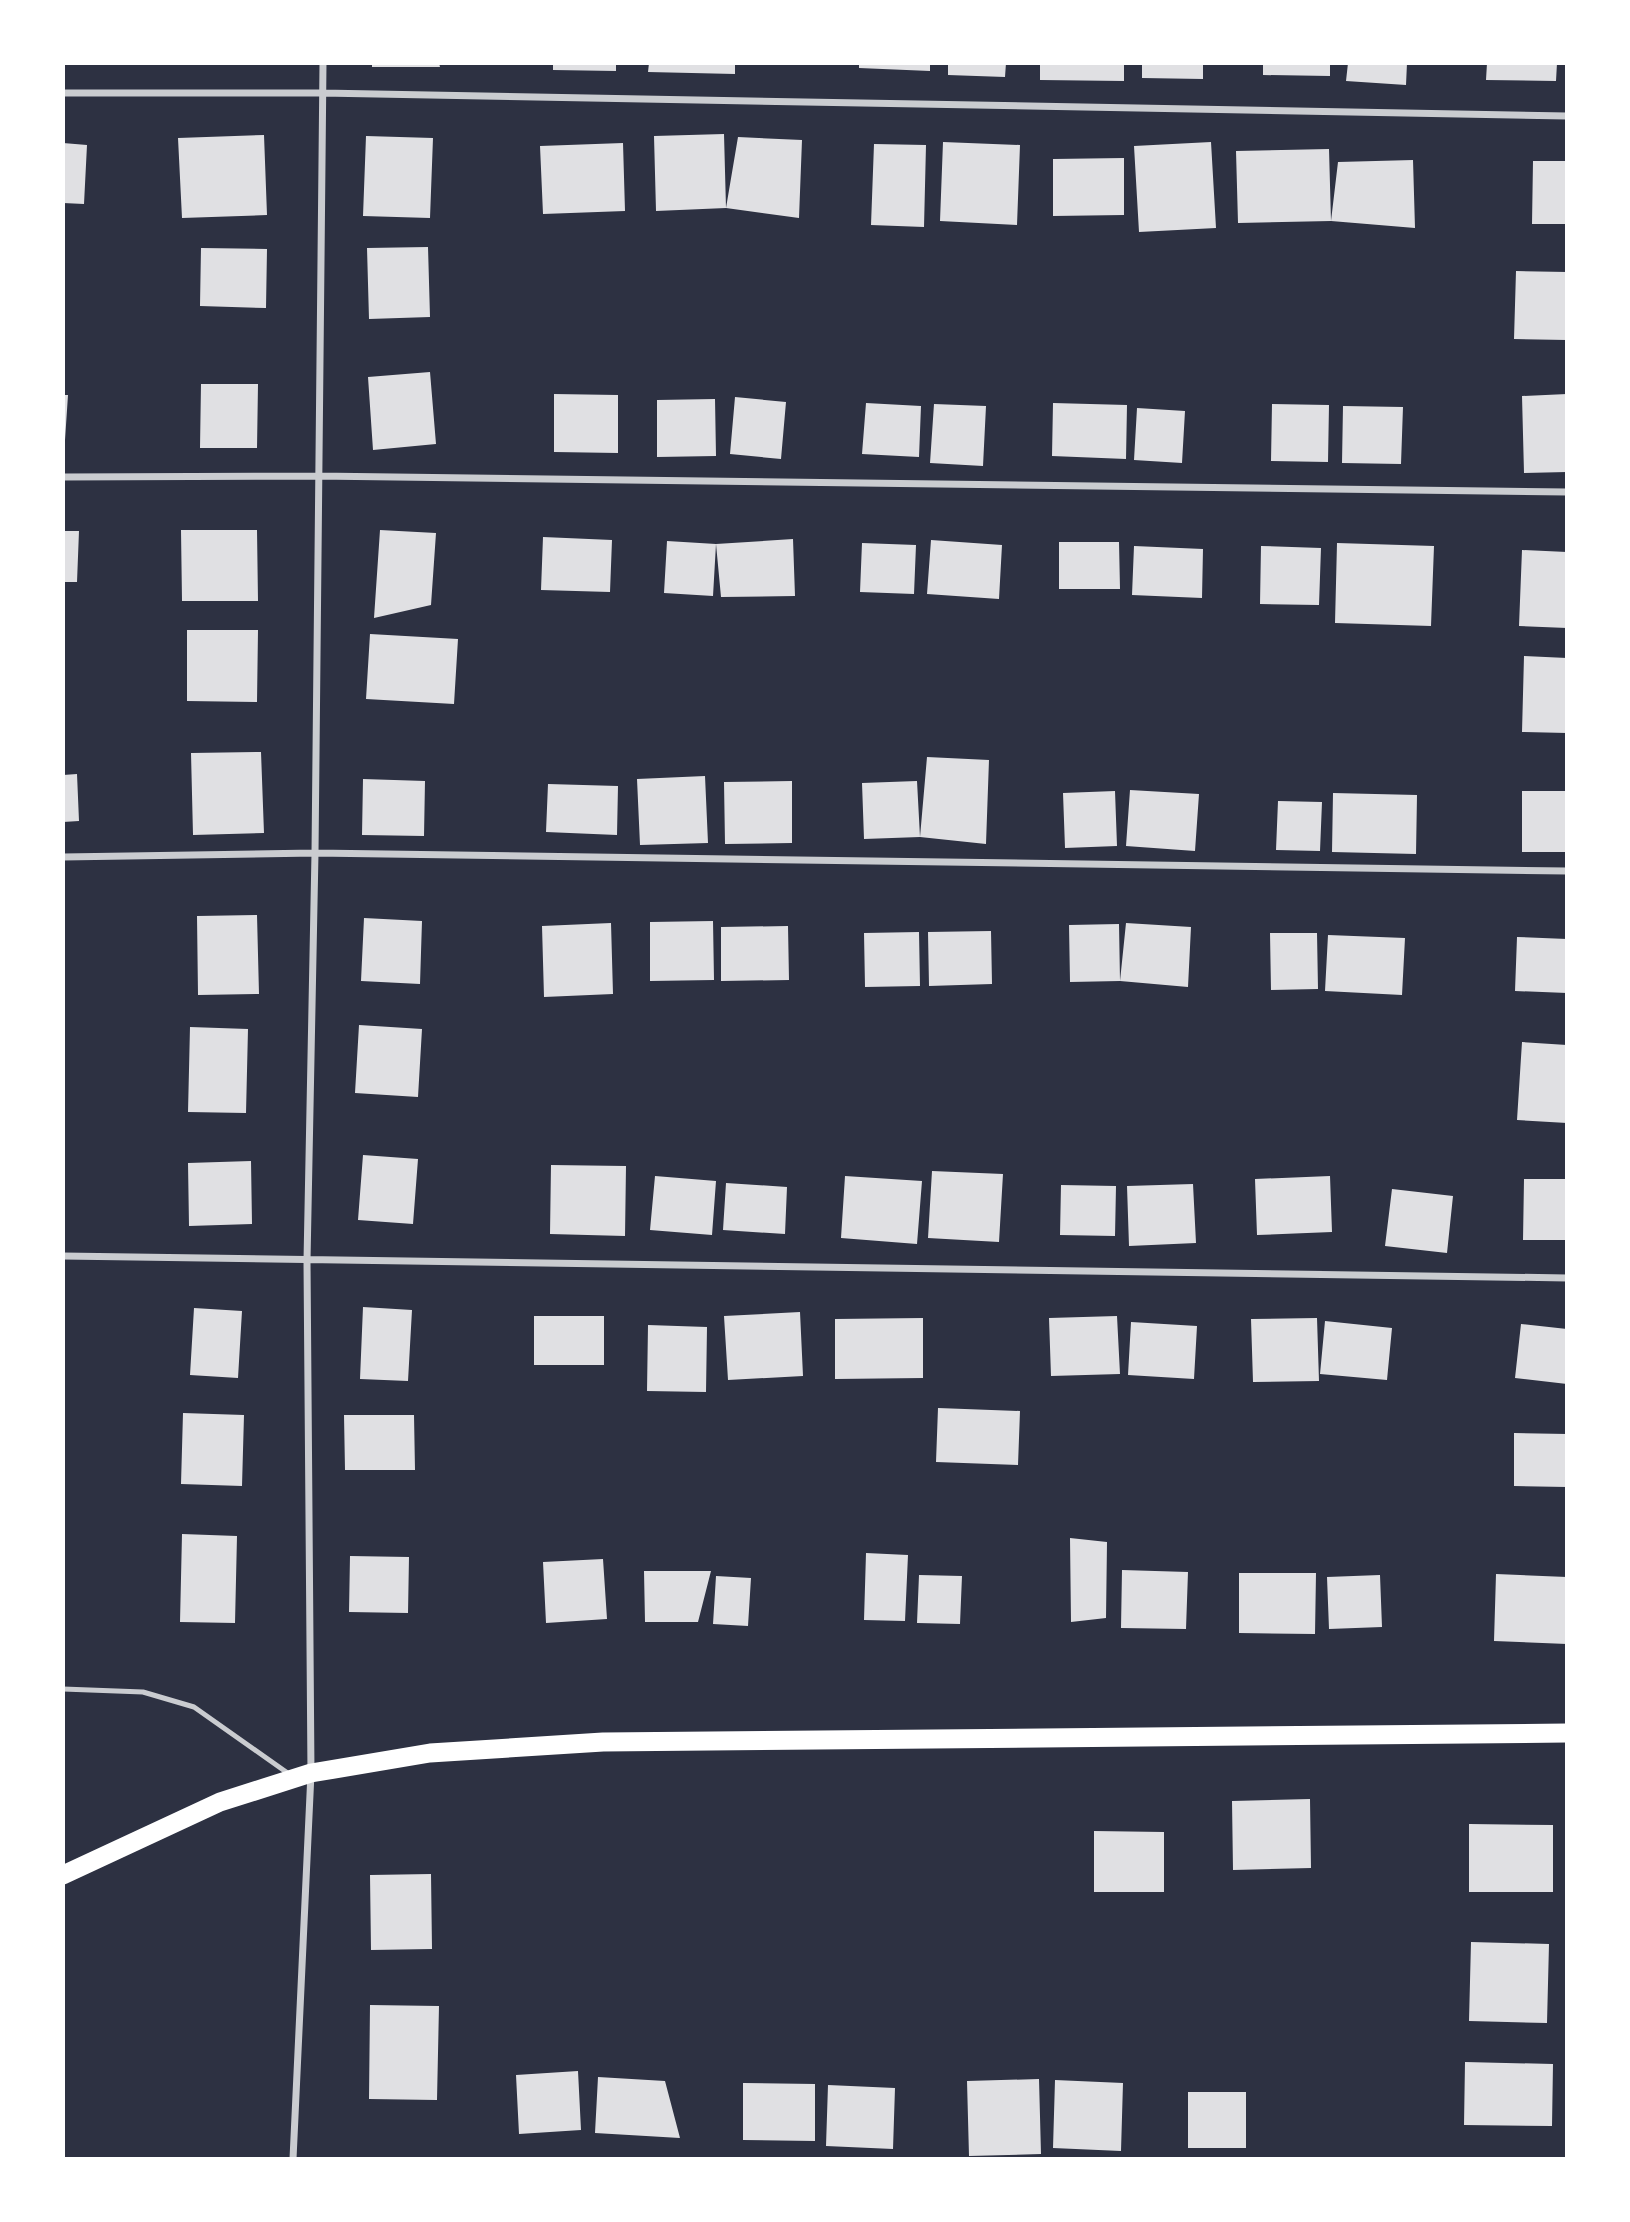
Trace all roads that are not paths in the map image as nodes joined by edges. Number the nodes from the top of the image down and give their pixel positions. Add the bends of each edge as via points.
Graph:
1 (323, 63) edge
2 (63, 93) edge
3 (322, 93) junction
4 (1567, 116) edge
5 (317, 476) junction
6 (63, 477) edge
7 (1567, 492) edge
8 (314, 853) junction
9 (63, 857) edge
10 (1567, 871) edge
11 (63, 1256) edge
12 (307, 1261) junction
13 (1567, 1278) edge
14 (63, 1689) edge
15 (1567, 1733) edge
16 (303, 1775) junction
17 (63, 1875) edge
18 (293, 2159) edge

1 - 3 street
2 - 3 street
3 - 4 street
3 - 5 street
5 - 6 street
5 - 7 street
5 - 8 street
8 - 9 street
8 - 10 street
8 - 12 street
11 - 12 street
12 - 13 street
12 - 16 street
14 - 16 lane via 143,1692 194,1707
15 - 16 highway via 603,1742 430,1753
16 - 17 highway via 220,1802
16 - 18 street

